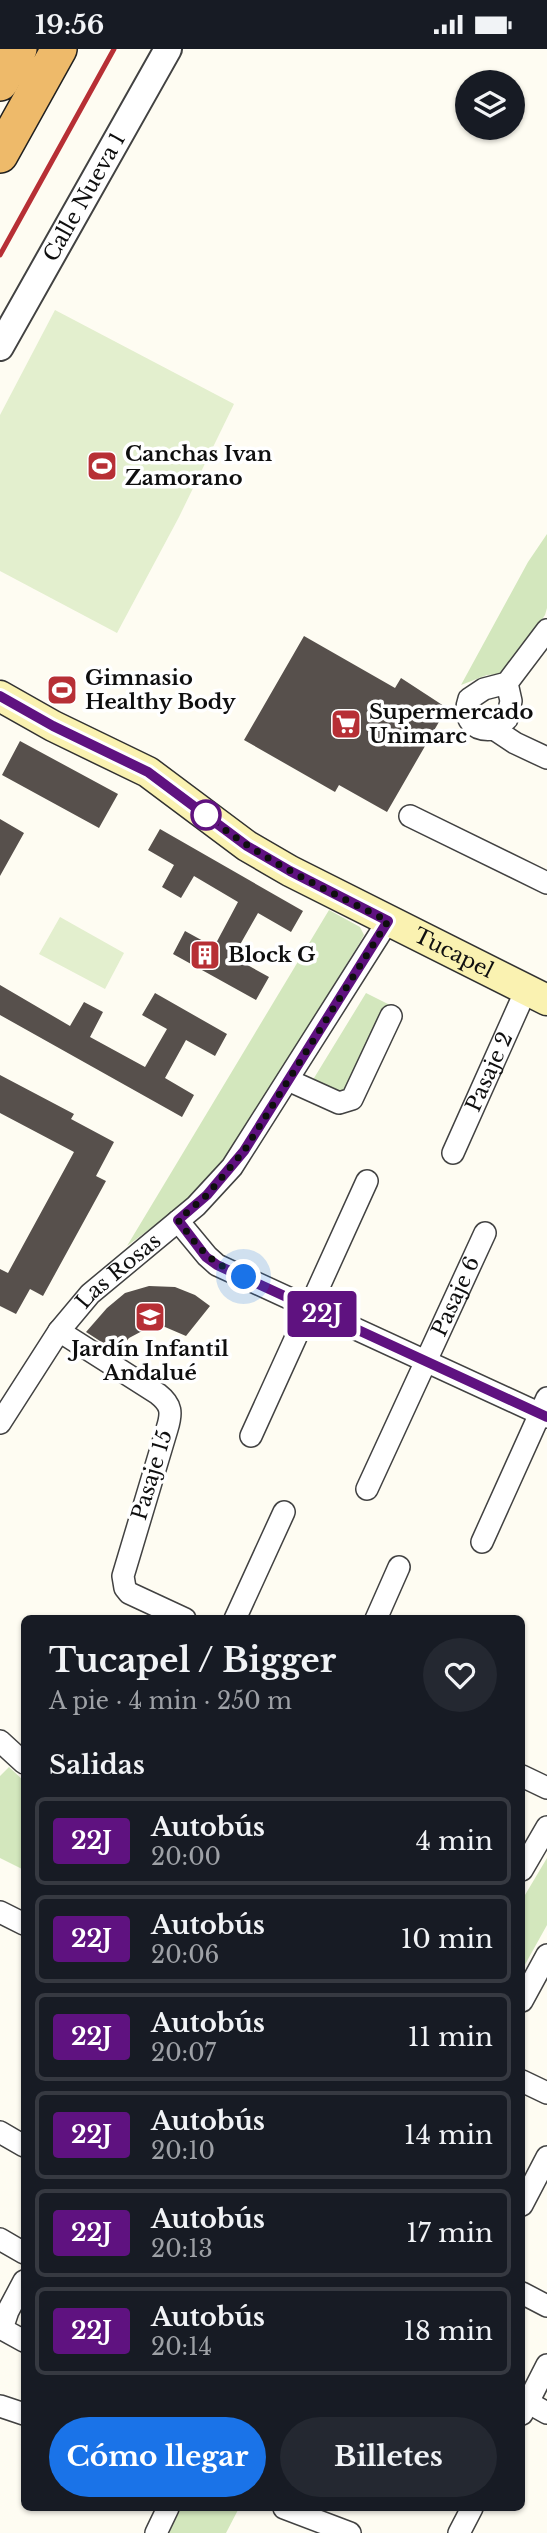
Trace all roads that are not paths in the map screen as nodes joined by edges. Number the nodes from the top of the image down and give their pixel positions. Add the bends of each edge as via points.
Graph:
1 (19, 49) edge
2 (59, 49) edge
3 (168, 49) edge
4 (0, 83) edge
5 (0, 155) edge
6 (0, 347) edge
7 (546, 635) edge
8 (507, 683) junction
9 (0, 696) edge
10 (494, 729) junction
11 (547, 758) edge
12 (410, 816) dead end
13 (547, 883) edge
14 (388, 921) junction
15 (537, 995) edge
16 (391, 1016) dead end
17 (288, 1080) junction
18 (453, 1153) dead end
19 (367, 1181) dead end
20 (178, 1220) junction
21 (485, 1233) dead end
22 (309, 1308) junction
23 (59, 1331) junction
24 (425, 1361) junction
25 (544, 1410) edge
26 (0, 1423) edge
27 (251, 1436) dead end
28 (367, 1489) dead end
29 (284, 1512) dead end
30 (482, 1542) dead end
31 (399, 1567) dead end
32 (176, 1615) edge
33 (237, 1615) edge
34 (378, 1615) edge
35 (525, 1777) edge
36 (547, 1788) edge
37 (547, 1827) edge
38 (525, 1865) edge
39 (0, 1912) edge
40 (21, 1922) edge
41 (547, 1955) edge
42 (525, 1995) edge
43 (525, 2082) edge
44 (547, 2093) edge
45 (0, 2132) edge
46 (21, 2143) edge
47 (547, 2157) edge
48 (525, 2199) edge
49 (0, 2239) edge
50 (21, 2251) edge
51 (21, 2287) edge
52 (525, 2295) edge
53 (547, 2306) edge
54 (21, 2339) edge
55 (547, 2365) edge
56 (525, 2402) edge
57 (0, 2406) edge
58 (525, 2406) edge
59 (21, 2413) edge
60 (547, 2413) edge
61 (167, 2511) edge
62 (292, 2511) edge
63 (470, 2511) edge
64 (156, 2533) edge
65 (350, 2533) edge
66 (459, 2533) edge

1 - 4 highway
2 - 5 highway
3 - 6 street, Calle Nueva 1
7 - 8 street
8 - 10 street via 510,713
8 - 10 street via 477,691 467,705 468,718 476,727
9 - 14 main road, Tucapel via 148,772 247,846
10 - 11 street
12 - 13 street
14 - 15 main road, Tucapel
14 - 17 street, Las Rosas
15 - 18 street, Pasaje 2
16 - 17 street via 352,1099 339,1103
17 - 20 street, Las Rosas via 232,1167
19 - 22 street
20 - 22 street via 217,1265
20 - 23 street, Las Rosas via 100,1283
21 - 24 street, Pasaje 6
22 - 24 street
22 - 27 street
23 - 26 street, Las Rosas
23 - 32 street, Pasaje 15 via 158,1394 171,1409 123,1568 123,1582 129,1593
24 - 25 street
24 - 28 street, Pasaje 6
25 - 30 street
29 - 33 street
31 - 34 street
35 - 36 street
37 - 38 street
39 - 40 street
41 - 42 street
43 - 44 street
45 - 46 street
47 - 48 street
49 - 50 street
51 - 54 street via 2,2329
52 - 53 street
55 - 56 street
57 - 59 street
58 - 60 street
61 - 64 street
62 - 65 street
63 - 66 street

